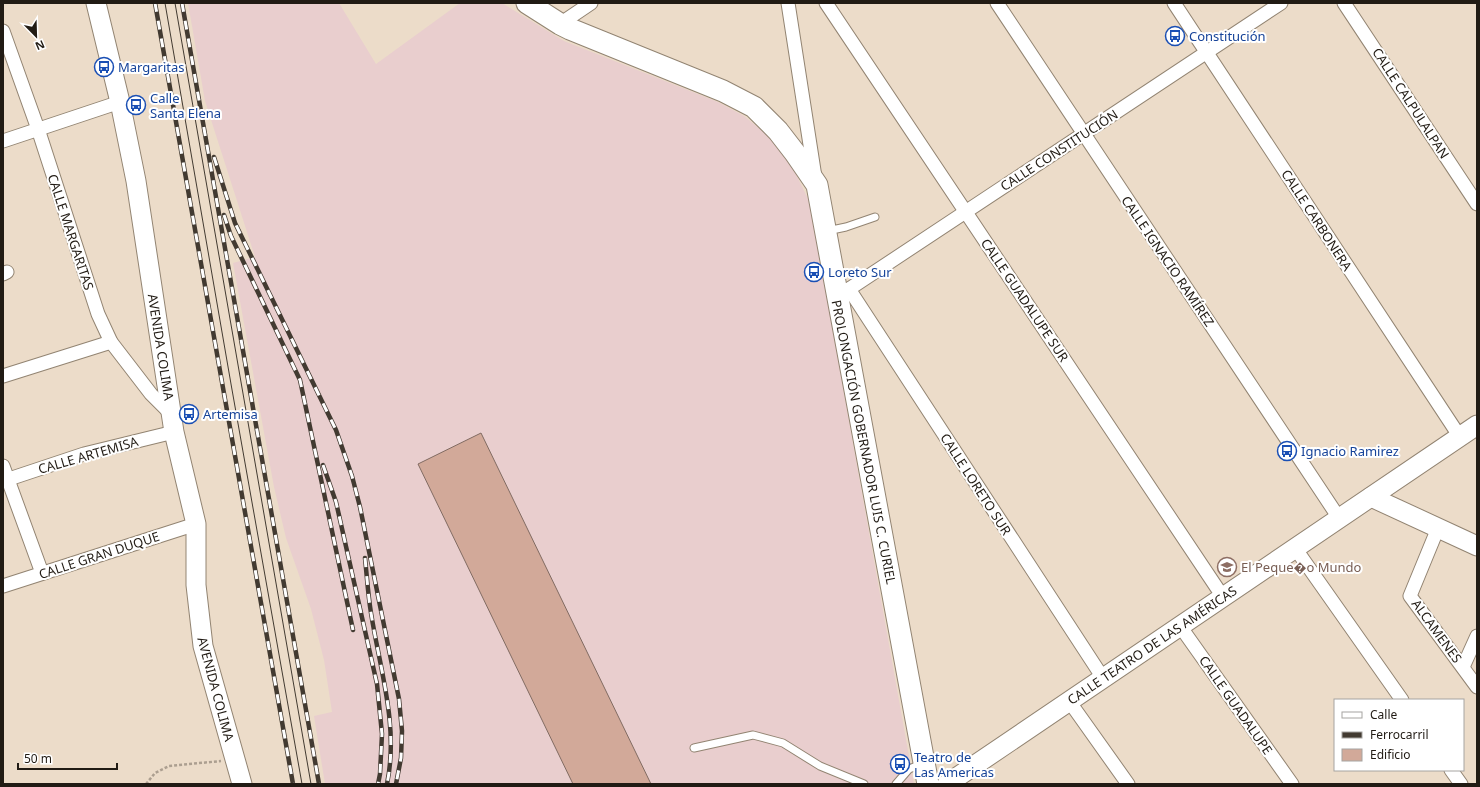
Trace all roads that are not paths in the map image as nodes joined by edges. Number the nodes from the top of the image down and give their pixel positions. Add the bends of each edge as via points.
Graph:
1 (96, 3) edge
2 (527, 3) edge
3 (591, 3) edge
4 (788, 3) edge
5 (826, 3) edge
6 (997, 3) edge
7 (1174, 3) edge
8 (1281, 3) edge
9 (1344, 3) edge
10 (560, 24) junction
11 (3, 31) edge
12 (1206, 52) junction
13 (120, 102) junction
14 (38, 129) junction
15 (1083, 134) junction
16 (3, 141) edge
17 (817, 184) junction
18 (1477, 204) edge
19 (966, 212) junction
20 (875, 217) dead end
21 (825, 232) junction
22 (843, 293) junction
23 (111, 342) junction
24 (3, 376) edge
25 (173, 424) junction
26 (1477, 425) edge
27 (1460, 437) junction
28 (3, 466) edge
29 (6, 480) edge
30 (1371, 497) junction
31 (1339, 518) junction
32 (196, 524) junction
33 (1438, 528) junction
34 (1477, 546) edge
35 (1295, 548) junction
36 (42, 573) junction
37 (3, 586) edge
38 (1223, 597) junction
39 (1180, 626) junction
40 (1477, 636) edge
41 (1463, 667) junction
42 (1103, 678) junction
43 (1477, 686) edge
44 (1401, 699) edge
45 (1069, 701) junction
46 (694, 748) dead end
47 (924, 763) junction
48 (1452, 771) edge
49 (242, 784) edge
50 (864, 784) edge
51 (896, 784) edge
52 (928, 784) edge
53 (947, 784) edge
54 (1128, 784) edge
55 (1292, 784) edge
56 (1461, 784) edge

1 - 13 street, AVENIDA COLIMA
2 - 10 main road, PROLONGACIÓN GOBERNADOR LUIS C. CURIEL
3 - 10 street
4 - 17 street
5 - 19 street, CALLE GUADALUPE SUR
6 - 15 street, CALLE IGNACIO RAMÍREZ
7 - 12 street, CALLE CARBONERA
8 - 12 street, CALLE CONSTITUCIÓN
9 - 18 street, CALLE CALPULALPAN
10 - 17 main road, PROLONGACIÓN GOBERNADOR LUIS C. CURIEL via 723,91 754,107 778,131
11 - 14 street, CALLE MARGARITAS
12 - 15 street, CALLE CONSTITUCIÓN
12 - 27 street, CALLE CARBONERA
13 - 14 street
13 - 25 street, AVENIDA COLIMA via 136,181
14 - 16 street
14 - 23 street, CALLE MARGARITAS via 98,314
15 - 19 street, CALLE CONSTITUCIÓN
15 - 31 street, CALLE IGNACIO RAMÍREZ
17 - 21 main road, PROLONGACIÓN GOBERNADOR LUIS C. CURIEL
19 - 22 street, CALLE CONSTITUCIÓN
19 - 38 street, CALLE GUADALUPE SUR
20 - 21 lane
21 - 22 main road, PROLONGACIÓN GOBERNADOR LUIS C. CURIEL
22 - 42 street, CALLE LORETO SUR
22 - 47 main road, PROLONGACIÓN GOBERNADOR LUIS C. CURIEL
23 - 24 street
23 - 25 street, CALLE MARGARITAS
25 - 29 street, CALLE ARTEMISA
25 - 32 street, AVENIDA COLIMA
26 - 27 street, CALLE TEATRO DE LAS AMÉRICAS
27 - 30 street, CALLE TEATRO DE LAS AMÉRICAS
28 - 29 street
29 - 36 street
30 - 31 street, CALLE TEATRO DE LAS AMÉRICAS
30 - 33 street
31 - 35 street, CALLE TEATRO DE LAS AMÉRICAS
32 - 36 street, CALLE GRAN DUQUE
32 - 49 street, AVENIDA COLIMA via 196,585 203,646
33 - 34 street
33 - 41 street, ALCAMENES via 1410,596
35 - 38 street, CALLE TEATRO DE LAS AMÉRICAS
35 - 44 street
36 - 37 street, CALLE GRAN DUQUE
38 - 39 street, CALLE TEATRO DE LAS AMÉRICAS
39 - 42 street, CALLE TEATRO DE LAS AMÉRICAS
39 - 55 street, CALLE GUADALUPE
40 - 41 street
41 - 43 street, ALCAMENES
42 - 45 street, CALLE TEATRO DE LAS AMÉRICAS
45 - 53 street, CALLE TEATRO DE LAS AMÉRICAS
45 - 54 street
46 - 50 lane via 753,735 783,743 820,766
47 - 51 lane via 909,769
47 - 52 main road, PROLONGACIÓN GOBERNADOR LUIS C. CURIEL
48 - 56 street

